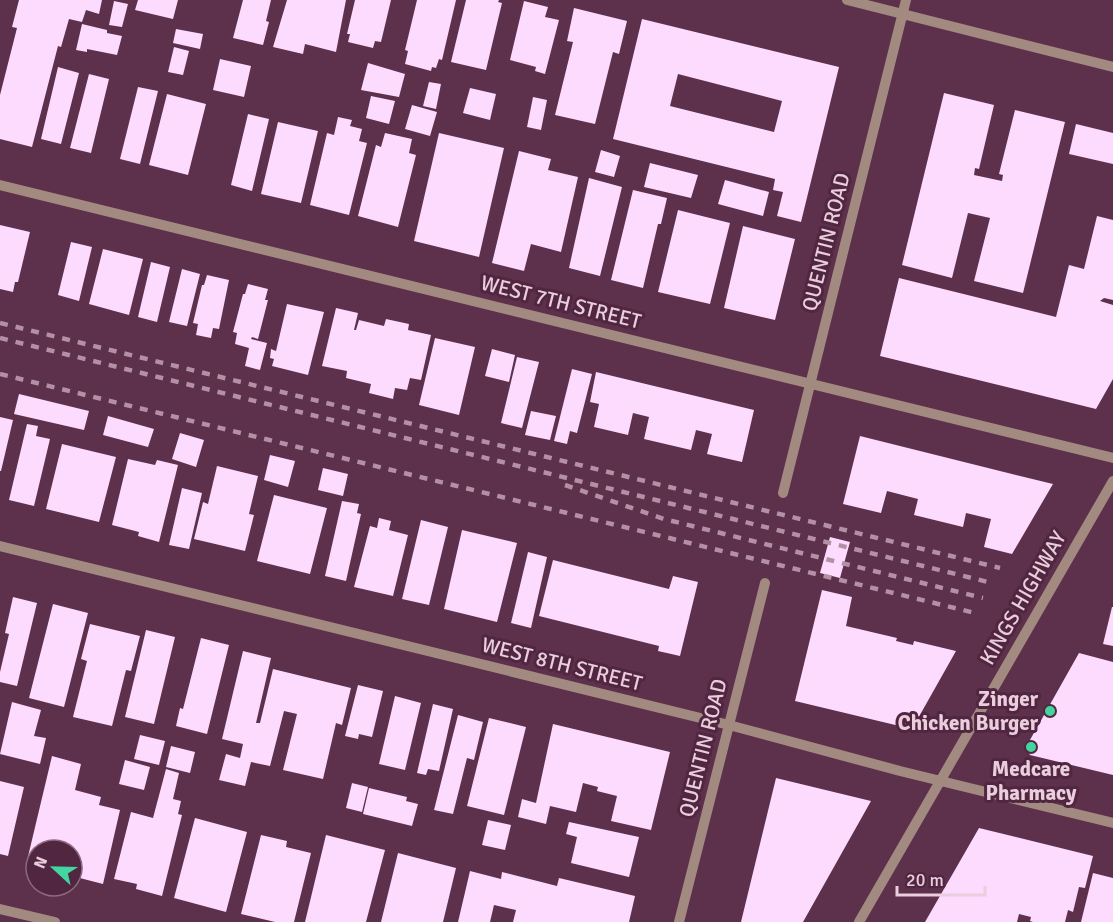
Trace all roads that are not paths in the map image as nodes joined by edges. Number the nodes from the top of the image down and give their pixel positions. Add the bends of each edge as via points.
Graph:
1 (847, 0) edge
2 (906, 0) edge
3 (903, 14) junction
4 (1113, 67) edge
5 (0, 185) edge
6 (811, 383) junction
7 (1113, 458) edge
8 (1113, 481) edge
9 (783, 493) dead end
10 (0, 546) edge
11 (765, 583) dead end
12 (729, 725) junction
13 (940, 781) junction
14 (1113, 823) edge
15 (0, 909) edge
16 (55, 922) edge
17 (679, 922) edge
18 (859, 922) edge

1 - 3 street
2 - 3 street, QUENTIN ROAD
3 - 4 street
3 - 6 street, QUENTIN ROAD
5 - 6 street, WEST 7TH STREET
6 - 7 street, WEST 7TH STREET
6 - 9 street, QUENTIN ROAD
8 - 13 street, KINGS HIGHWAY
10 - 12 street, WEST 8TH STREET
11 - 12 street, QUENTIN ROAD
12 - 13 street, WEST 8TH STREET
12 - 17 street, QUENTIN ROAD
13 - 14 street, WEST 8TH STREET
13 - 18 street, KINGS HIGHWAY
15 - 16 street

